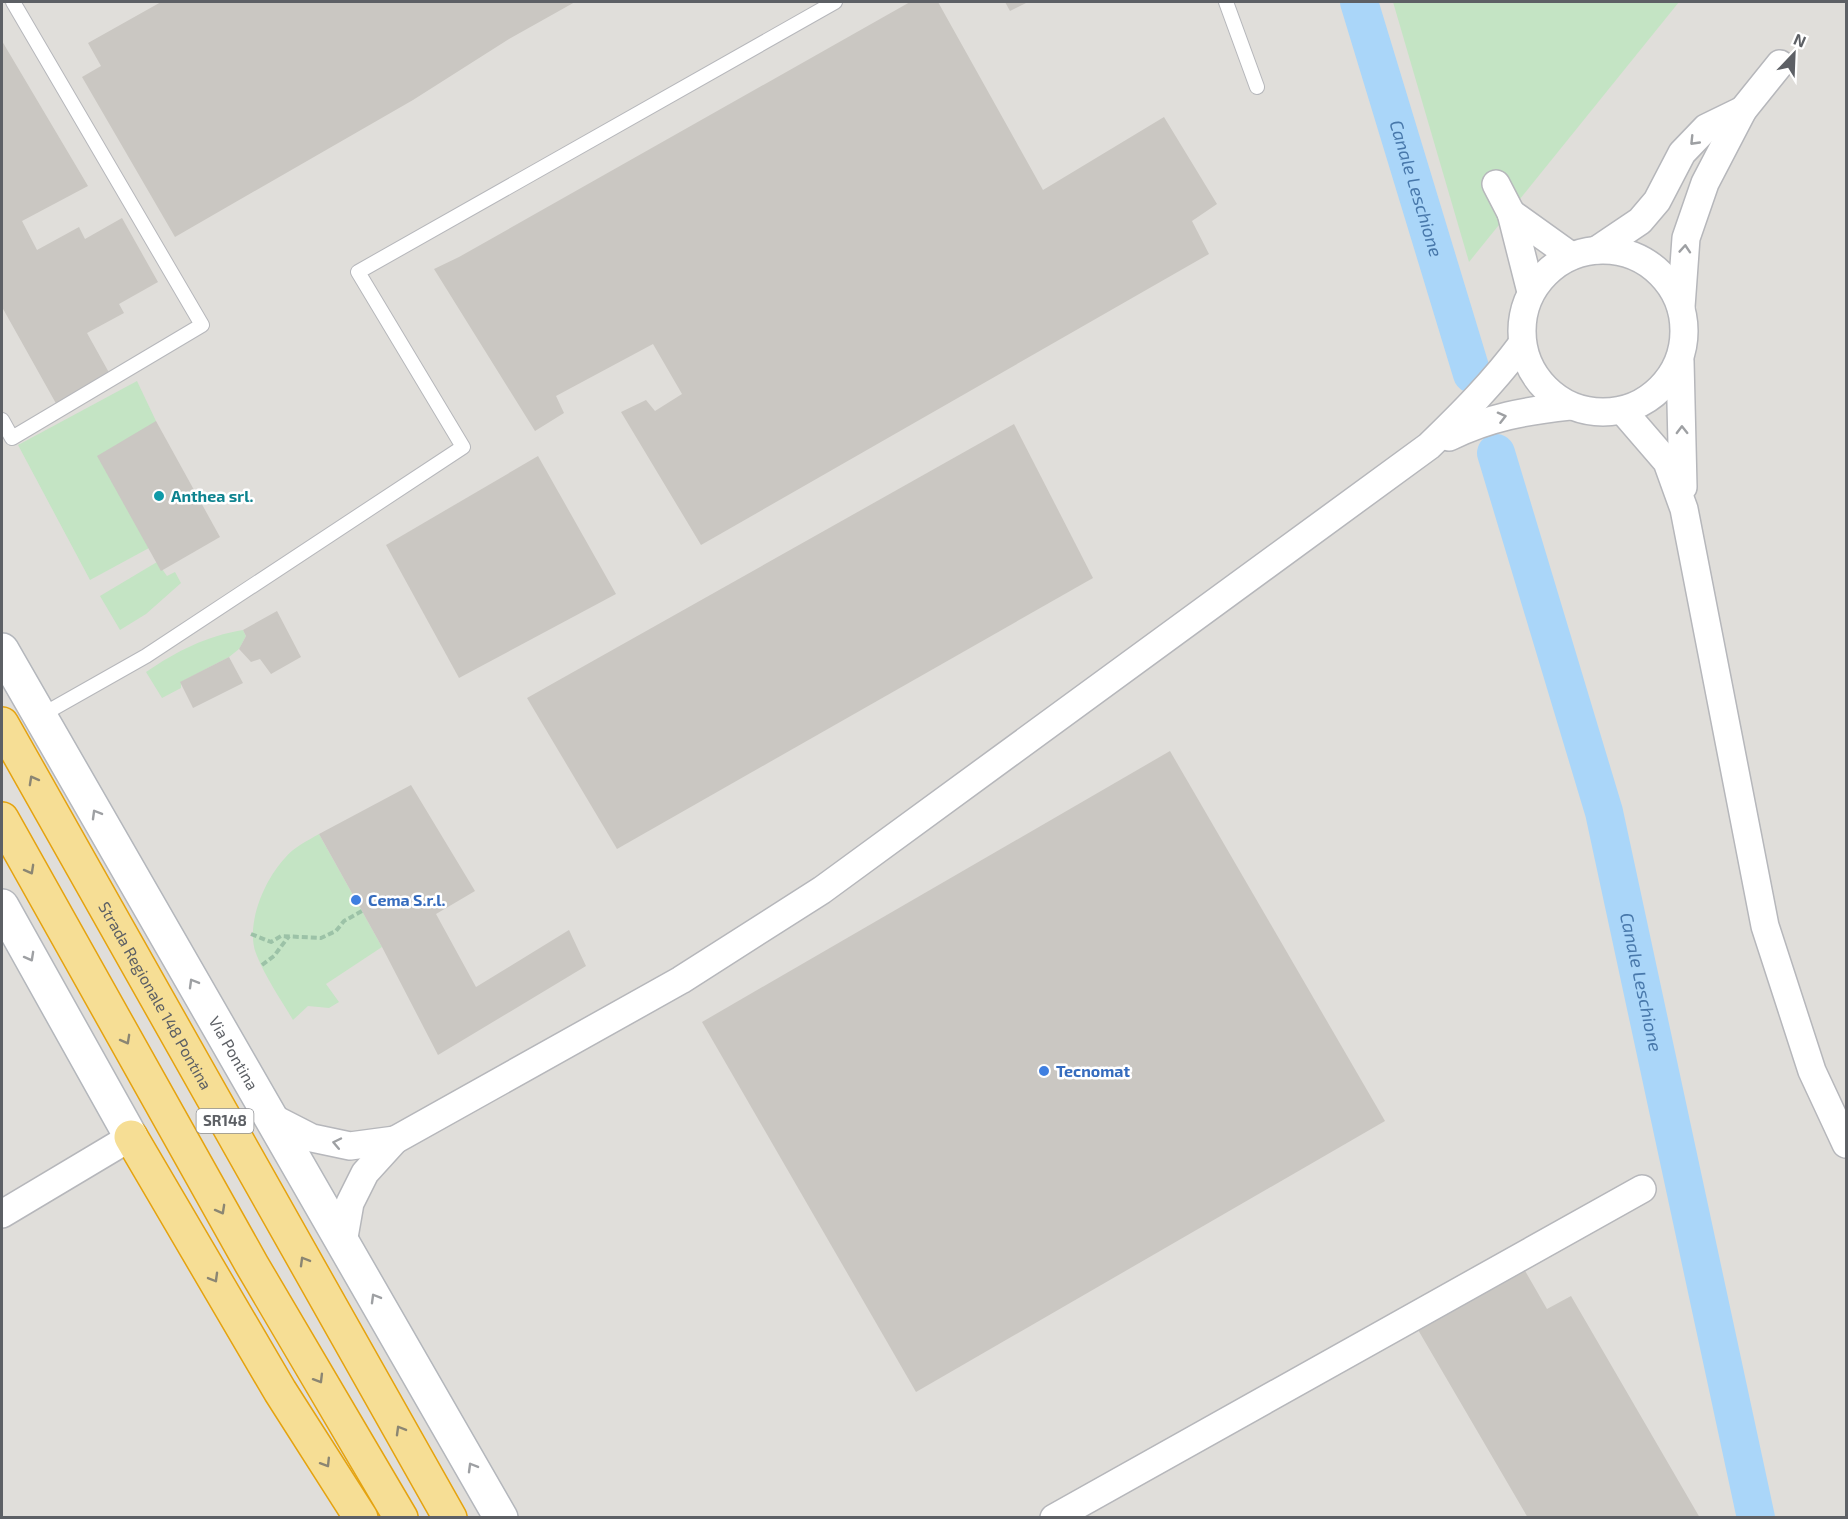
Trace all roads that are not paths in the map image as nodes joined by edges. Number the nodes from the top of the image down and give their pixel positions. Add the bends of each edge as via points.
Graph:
1 (13, 2) edge
2 (835, 2) edge
3 (1226, 2) edge
4 (1780, 64) dead end
5 (1257, 87) dead end
6 (1743, 110) junction
7 (1496, 184) dead end
8 (1511, 213) junction
9 (1597, 250) junction
10 (1571, 256) junction
11 (1531, 292) junction
12 (1681, 307) junction
13 (1522, 344) junction
14 (1680, 360) junction
15 (1570, 406) junction
16 (1623, 411) junction
17 (2, 420) edge
18 (1429, 446) junction
19 (1684, 509) junction
20 (2, 650) edge
21 (40, 716) junction
22 (2, 724) edge
23 (2, 819) edge
24 (2, 906) edge
25 (269, 1116) junction
26 (131, 1137) junction
27 (395, 1140) junction
28 (1846, 1144) edge
29 (1642, 1189) dead end
30 (2, 1214) edge
31 (343, 1243) junction
32 (361, 1518) edge
33 (401, 1518) edge
34 (450, 1518) edge
35 (501, 1518) edge
36 (1054, 1518) edge

1 - 17 lane via 202,325 12,438
2 - 21 lane via 357,272 463,447 146,656
3 - 5 lane
4 - 6 street
6 -> 9 street via 1706,128 1682,153 1657,201 1640,221
12 -> 6 street via 1686,238 1705,183
7 - 8 street
8 - 10 street
8 - 11 street
9 - 10 street
9 - 12 street via 1625,252 1649,264 1669,283
10 - 11 street via 1548,270
11 - 13 street via 1522,317
12 - 14 street via 1685,334
13 - 15 street via 1531,370 1547,392
13 - 18 street via 1478,398
14 - 16 street via 1667,383 1647,400
19 -> 14 street
15 - 16 street via 1596,413
18 -> 15 street via 1476,423
16 - 19 street via 1667,462
18 - 27 street via 822,890 681,980
19 - 28 street via 1765,926 1812,1071
20 - 21 street, Via Pontina
25 -> 21 street, Via Pontina
34 -> 22 highway, Strada Regionale 148 Pontina / SR148
23 -> 33 highway, SR148 via 252,1265
24 -> 26 street
27 -> 25 street via 350,1146 312,1138
25 - 31 street, Via Pontina
26 - 30 street
26 -> 32 highway via 280,1391
27 - 31 street via 365,1173 350,1203
29 - 36 street
35 -> 31 street, Via Pontina

